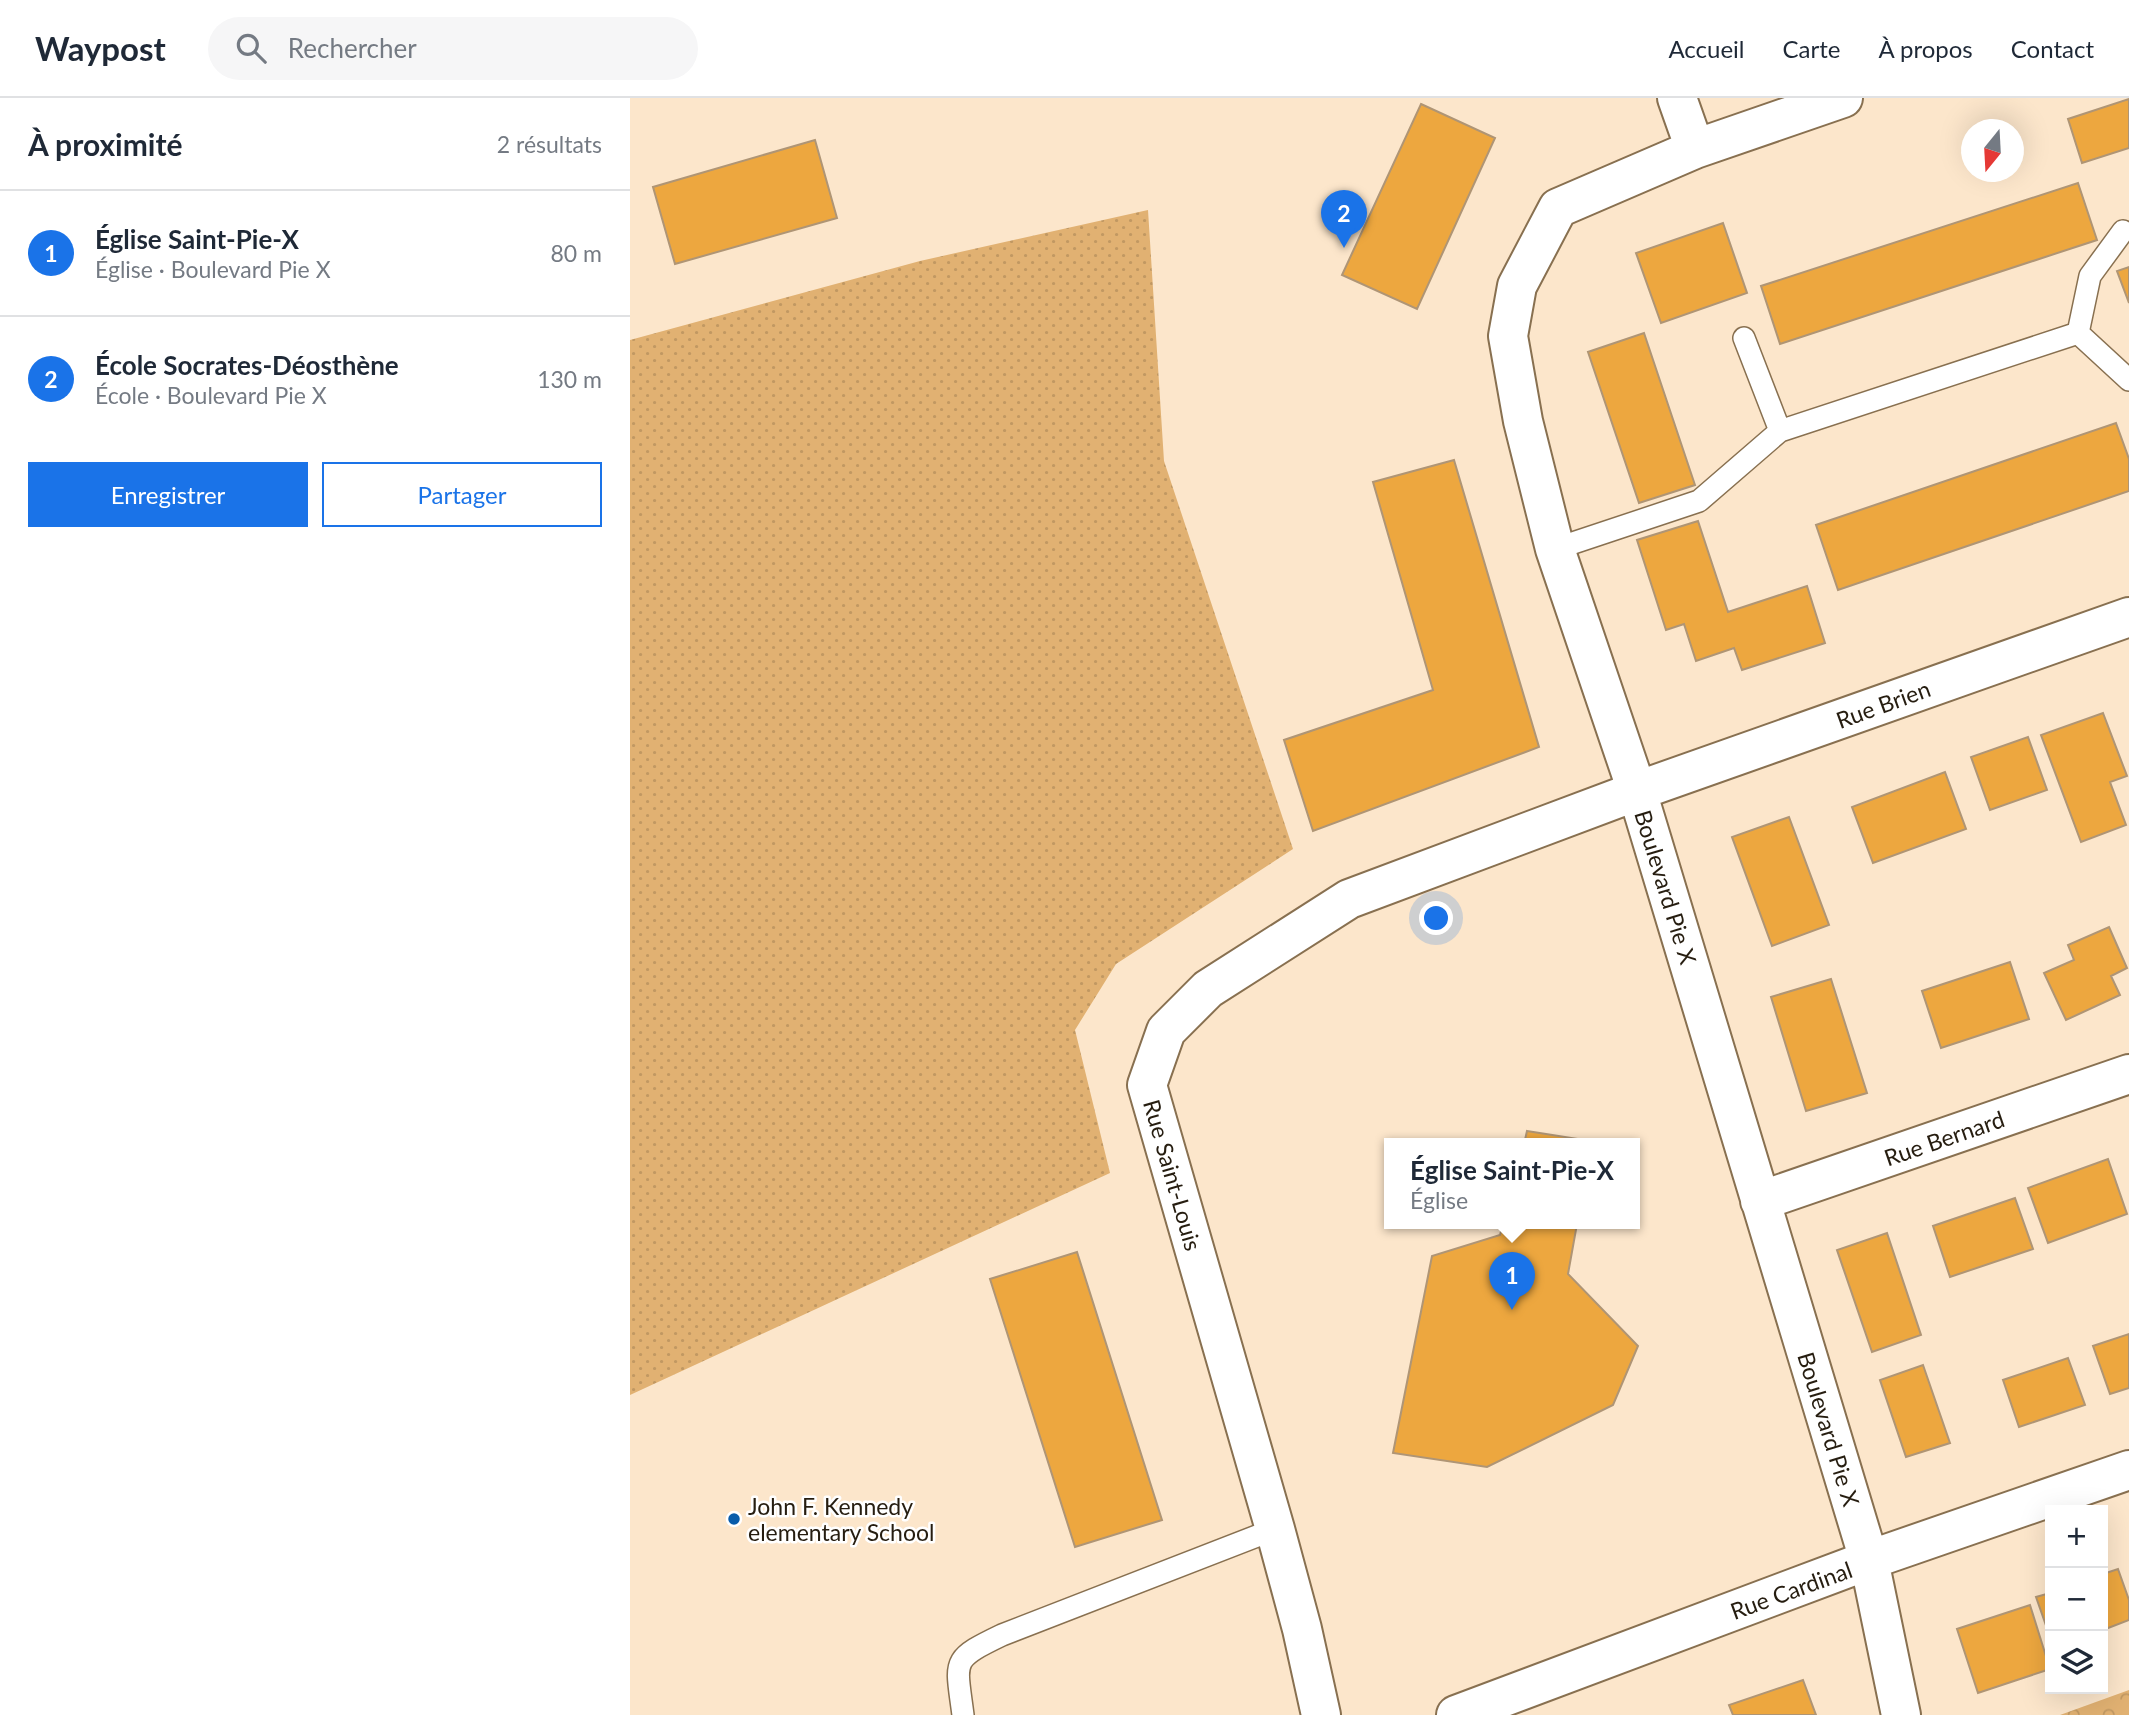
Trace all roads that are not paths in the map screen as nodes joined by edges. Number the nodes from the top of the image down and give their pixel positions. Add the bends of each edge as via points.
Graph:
1 (1677, 98) edge
2 (1843, 98) edge
3 (1695, 149) junction
4 (2123, 231) dead end
5 (2078, 333) junction
6 (1744, 338) dead end
7 (2129, 380) edge
8 (1780, 431) junction
9 (1555, 549) junction
10 (2129, 617) edge
11 (1637, 791) junction
12 (2129, 1074) edge
13 (1759, 1201) junction
14 (2129, 1470) edge
15 (1275, 1529) junction
16 (1869, 1560) junction
17 (963, 1715) edge
18 (1321, 1715) edge
19 (1456, 1715) edge
20 (1901, 1715) edge

1 - 3 street
2 - 3 street, Boulevard Pie X
3 - 9 street, Boulevard Pie X via 1559,208 1517,286 1508,336 1523,421
4 - 5 lane via 2090,276
5 - 7 lane
5 - 8 lane
6 - 8 lane
8 - 9 lane via 1699,501
9 - 11 street, Boulevard Pie X
10 - 11 street, Rue Brien
11 - 13 street, Boulevard Pie X
11 - 15 street, Rue Saint-Louis via 1349,899 1208,989 1166,1031 1147,1085
12 - 13 street, Rue Bernard
13 - 16 street, Boulevard Pie X
14 - 16 street, Rue Cardinal
15 - 17 lane via 977,1647 965,1655 957,1672
15 - 18 street, Rue Saint-Louis
16 - 19 street, Rue Cardinal
16 - 20 street, Boulevard Pie X

